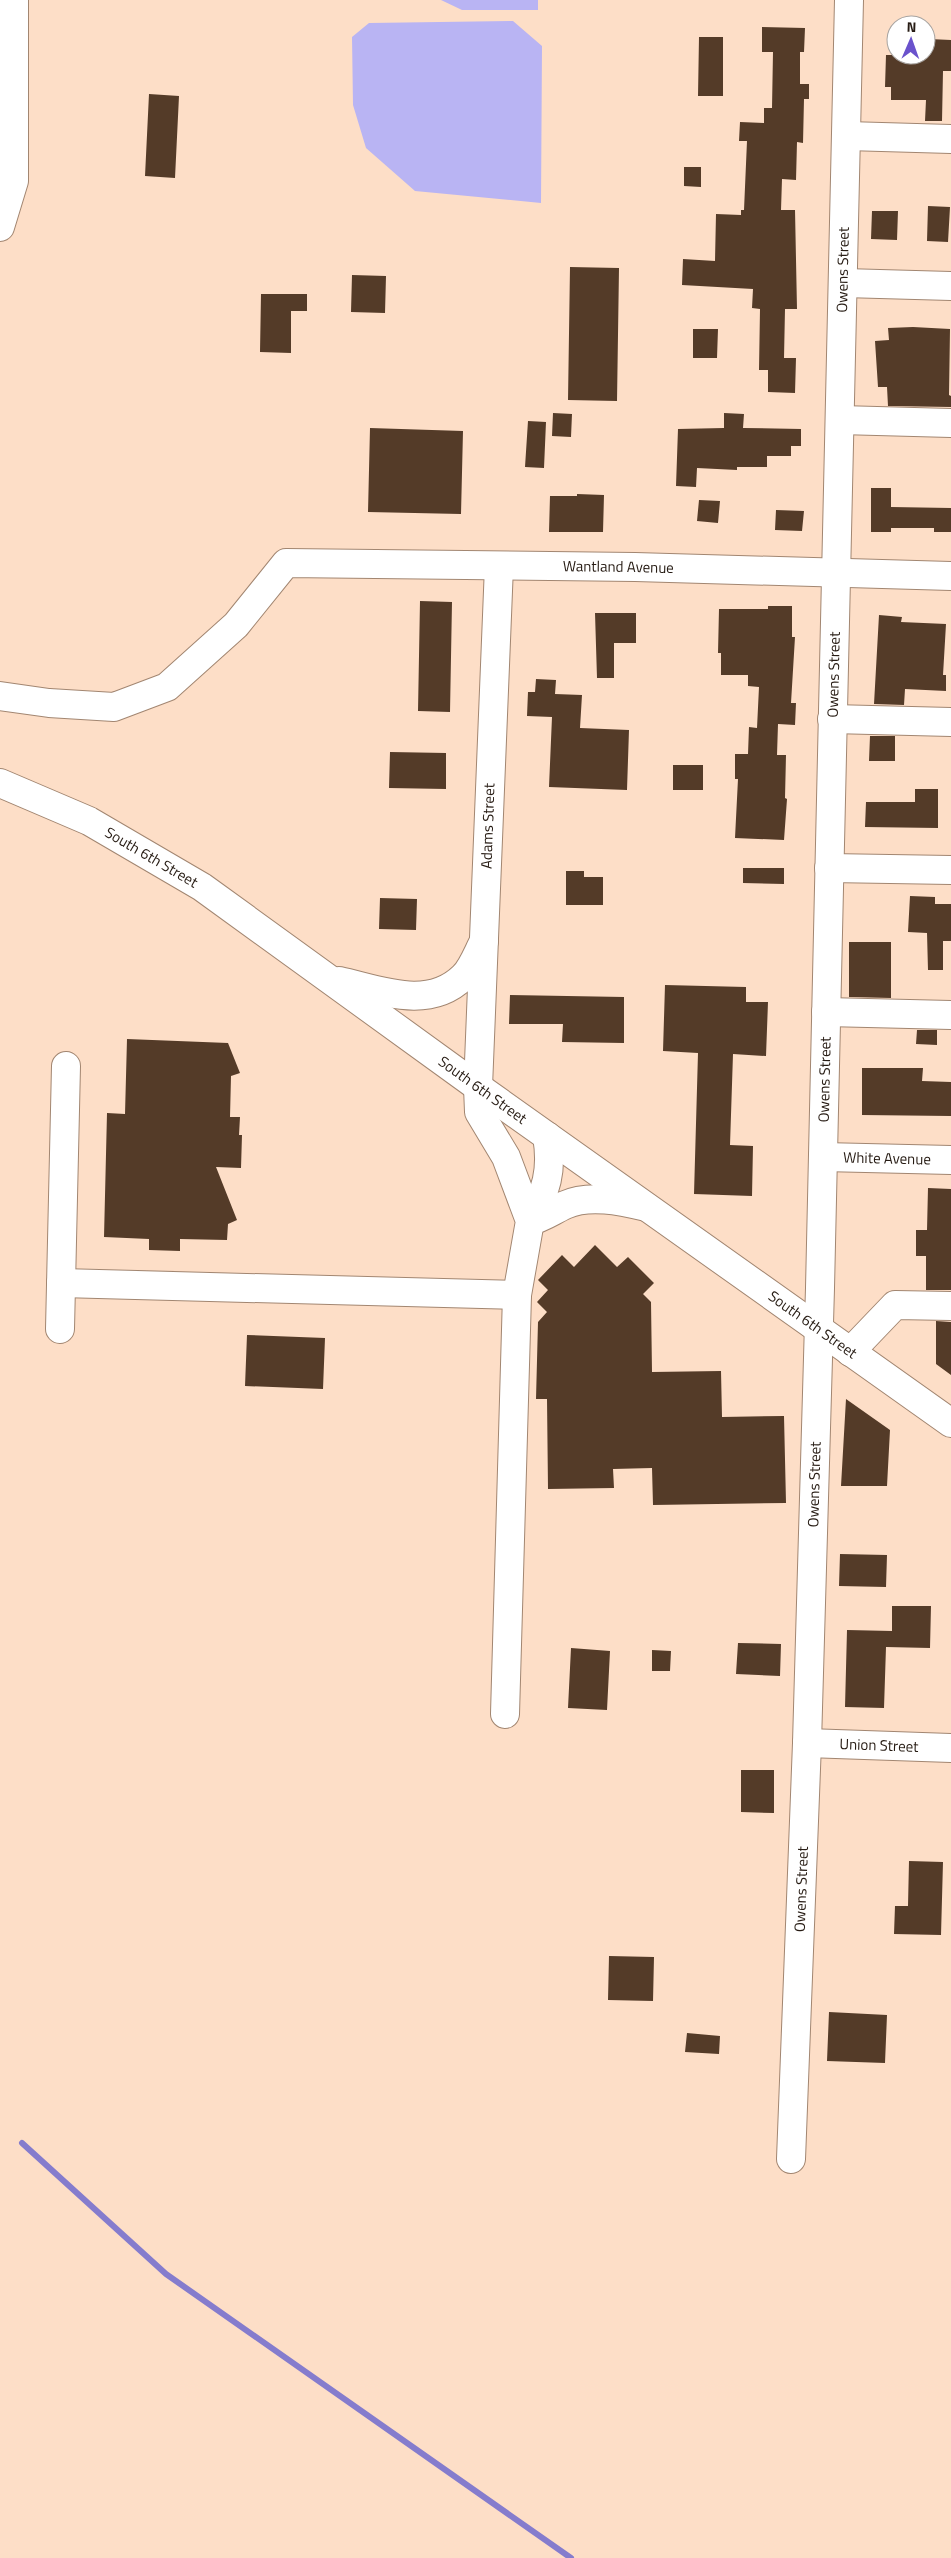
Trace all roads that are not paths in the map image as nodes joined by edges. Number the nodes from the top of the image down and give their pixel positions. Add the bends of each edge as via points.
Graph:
1 (14, 0) edge
2 (849, 0) edge
3 (847, 136) junction
4 (951, 139) edge
5 (0, 227) edge
6 (844, 283) junction
7 (951, 286) edge
8 (840, 420) junction
9 (951, 423) edge
10 (499, 566) junction
11 (835, 573) junction
12 (951, 576) edge
13 (0, 696) edge
14 (832, 719) junction
15 (951, 722) edge
16 (0, 782) edge
17 (829, 868) junction
18 (951, 870) edge
19 (484, 941) junction
20 (328, 978) junction
21 (826, 1012) junction
22 (951, 1014) edge
23 (66, 1066) dead end
24 (478, 1087) junction
25 (547, 1136) junction
26 (823, 1157) junction
27 (951, 1160) edge
28 (646, 1207) junction
29 (530, 1221) junction
30 (61, 1283) junction
31 (517, 1295) junction
32 (951, 1306) edge
33 (60, 1329) dead end
34 (819, 1330) junction
35 (850, 1352) junction
36 (951, 1423) edge
37 (505, 1714) dead end
38 (807, 1743) junction
39 (951, 1748) edge
40 (791, 2159) dead end

1 - 5 street via 14,180
2 - 3 street, Owens Street
3 - 4 street
3 - 6 street, Owens Street
6 - 7 street
6 - 8 street, Owens Street
8 - 9 street
8 - 11 street, Owens Street
10 - 11 street, Wantland Avenue
10 - 13 street, Wantland Avenue via 286,563 236,625 167,687 114,707
10 - 19 street, Adams Street
11 - 12 street, Wantland Avenue
11 - 14 street, Owens Street
14 - 15 street
14 - 17 street, Owens Street
16 - 20 street, South 6th Street via 89,821 202,887
17 - 18 street
17 - 21 street, Owens Street
19 - 20 street via 464,976 443,992 414,997
19 - 24 street, Adams Street
20 - 24 street, South 6th Street
21 - 22 street
21 - 26 street, Owens Street
23 - 30 street
24 - 25 street, South 6th Street
24 - 29 street, Adams Street via 479,1112 506,1157
25 - 28 street, South 6th Street
25 - 29 street via 551,1159 548,1174 543,1197
26 - 27 street, White Avenue
26 - 34 street, Owens Street
28 - 29 street via 589,1199 566,1204
28 - 34 street, South 6th Street
29 - 31 street
30 - 31 street
30 - 33 street
31 - 37 street
32 - 35 street via 895,1305
34 - 35 street, South 6th Street
34 - 38 street, Owens Street
35 - 36 street, South 6th Street
38 - 39 street, Union Street
38 - 40 street, Owens Street

